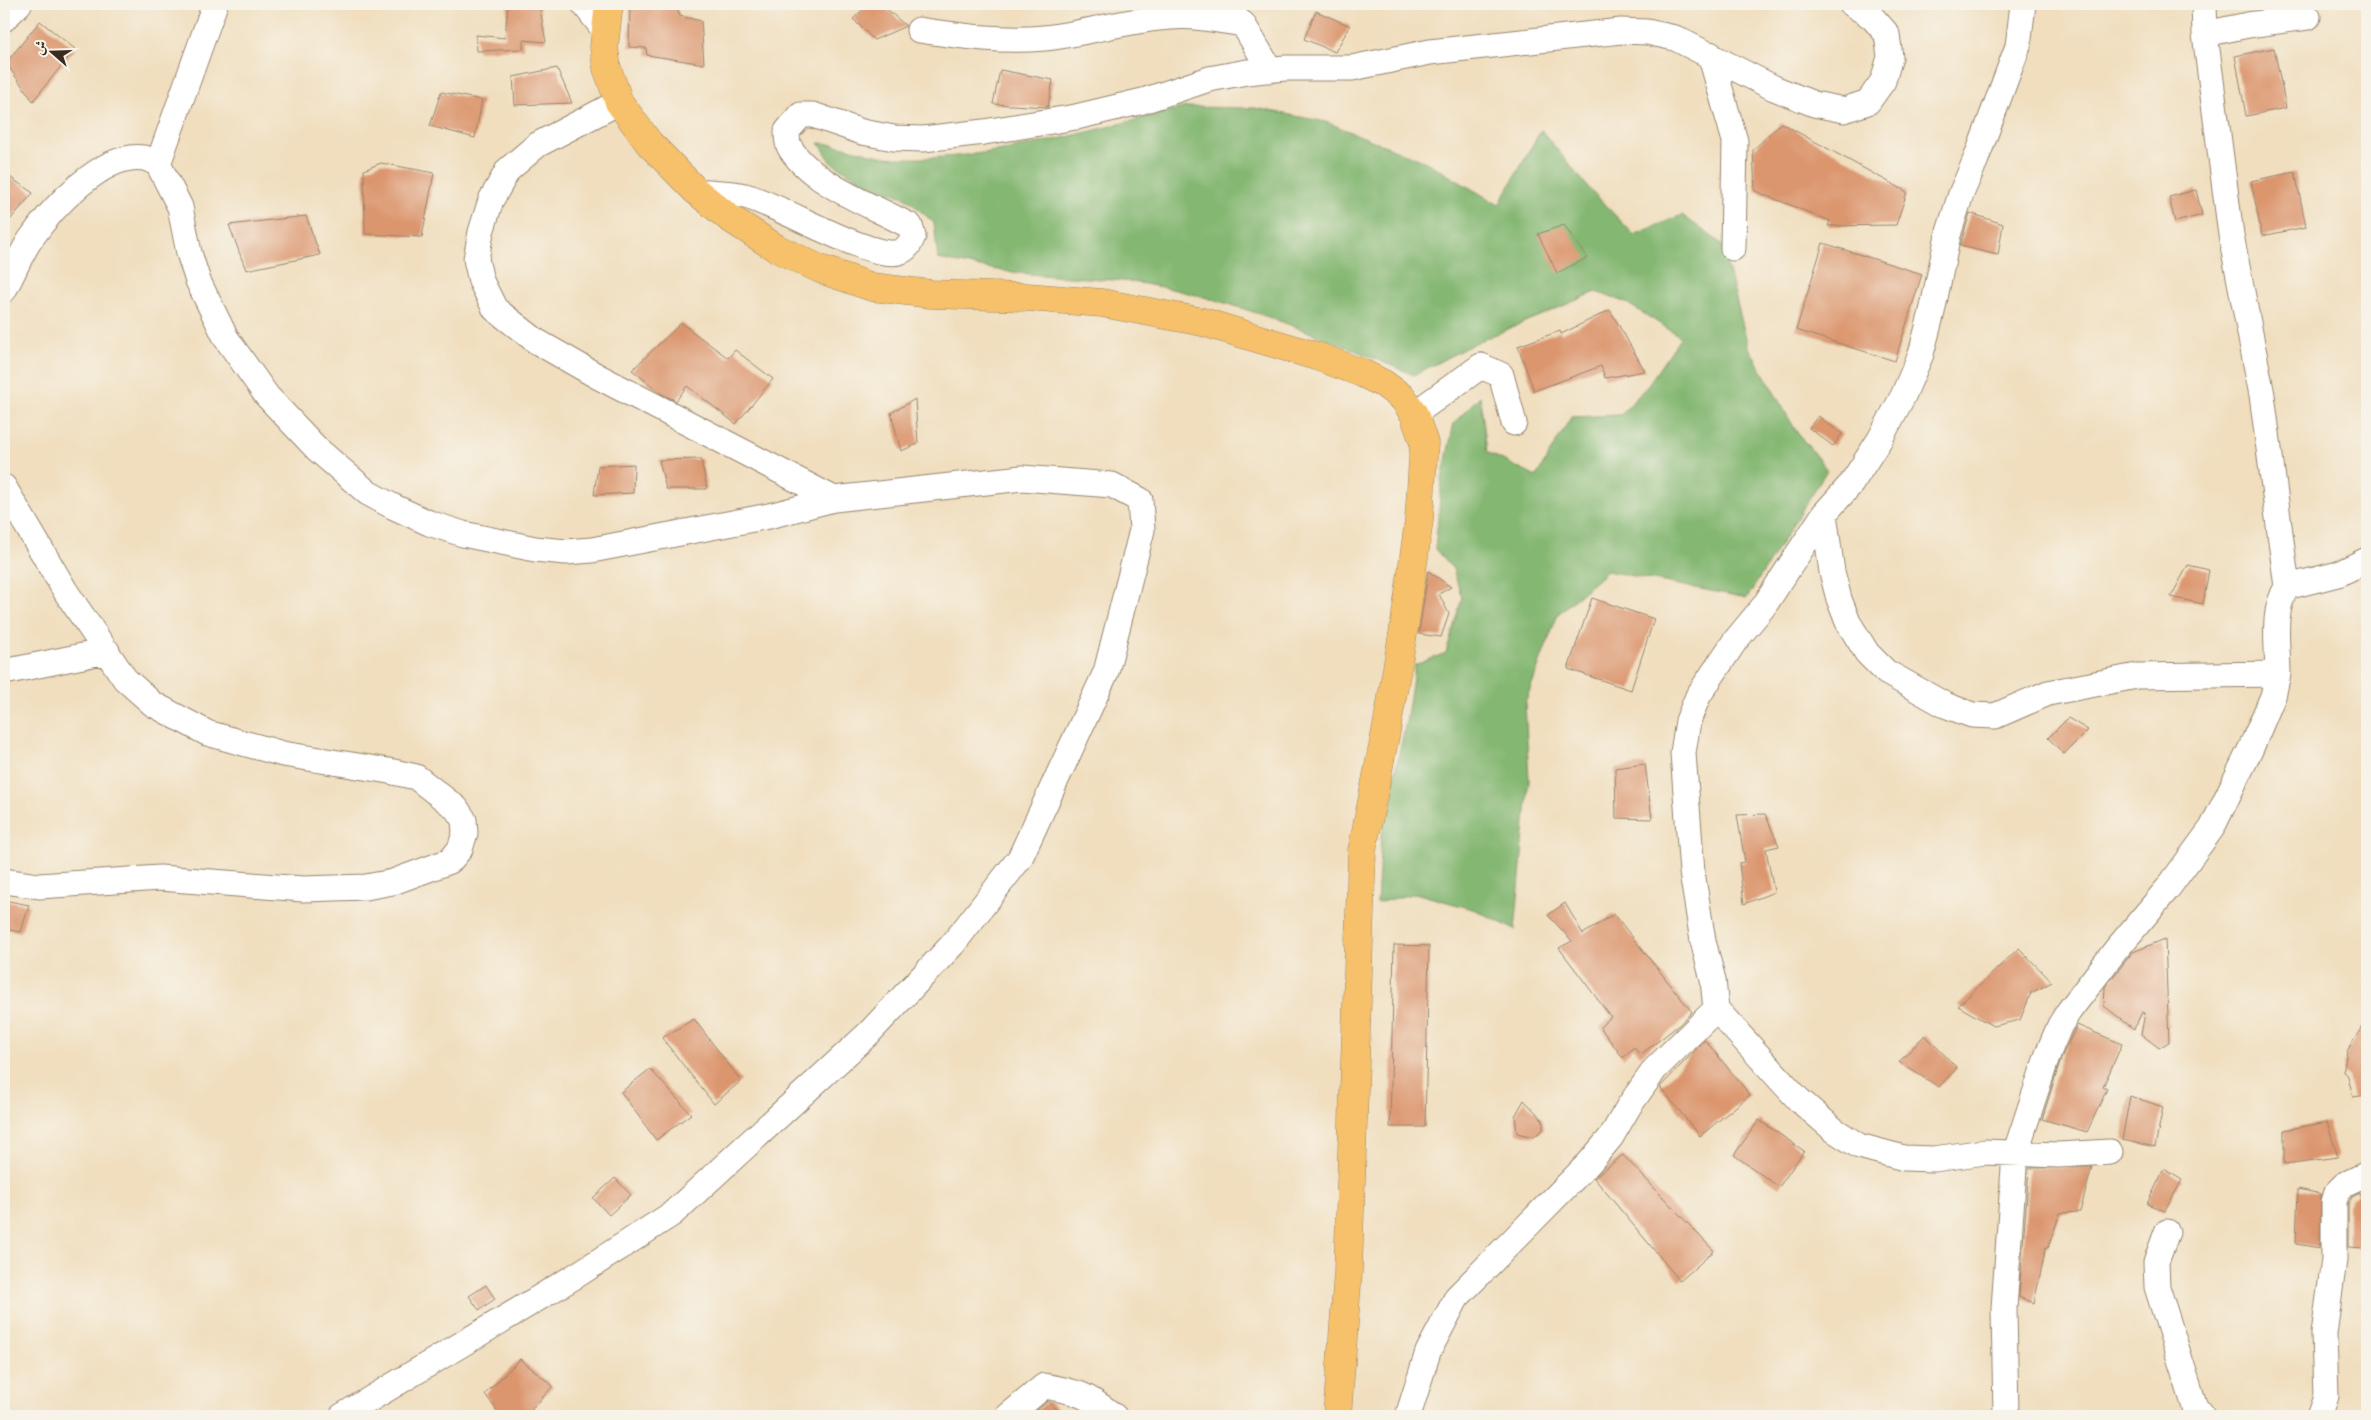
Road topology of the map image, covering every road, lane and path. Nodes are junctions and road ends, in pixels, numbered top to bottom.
1 (20, 4) edge
2 (215, 4) edge
3 (584, 4) edge
4 (610, 4) edge
5 (1214, 4) edge
6 (1852, 4) edge
7 (2023, 4) edge
8 (2204, 4) edge
9 (2308, 17) dead end
10 (4, 19) edge
11 (1243, 24) junction
12 (919, 30) dead end
13 (605, 31) junction
14 (2205, 34) junction
15 (1710, 54) junction
16 (1270, 70) junction
17 (619, 102) junction
18 (158, 164) junction
19 (696, 191) junction
20 (1733, 248) dead end
21 (4, 290) edge
22 (1414, 414) junction
23 (1514, 423) dead end
24 (4, 487) edge
25 (834, 499) junction
26 (1824, 514) junction
27 (2367, 560) edge
28 (2287, 587) junction
29 (107, 651) junction
30 (4, 672) edge
31 (2278, 674) junction
32 (4, 881) edge
33 (1716, 1009) junction
34 (2110, 1152) dead end
35 (2015, 1154) junction
36 (2367, 1174) edge
37 (2167, 1232) dead end
38 (342, 1416) edge
39 (1008, 1416) edge
40 (1114, 1416) edge
41 (1337, 1416) edge
42 (1408, 1416) edge
43 (2006, 1416) edge
44 (2202, 1416) edge
45 (2319, 1416) edge

1 - 10 street
2 - 18 street
3 - 13 street
4 - 13 main road
5 - 11 street
6 - 15 street
7 - 26 street
8 - 14 street
9 - 14 street
11 - 12 street
11 - 16 street
13 - 17 main road
14 - 28 street
15 - 16 street
15 - 20 street
16 - 19 street
17 - 19 main road
17 - 25 street
18 - 21 street
18 - 25 street
19 - 22 main road
22 - 23 street
22 - 41 main road
24 - 29 street
25 - 38 street
26 - 31 street
26 - 33 street
27 - 28 street
28 - 31 street
29 - 30 street
29 - 32 street
31 - 35 street
33 - 35 street
33 - 42 street
34 - 35 street
35 - 43 street
36 - 45 street
37 - 44 street
39 - 40 street

